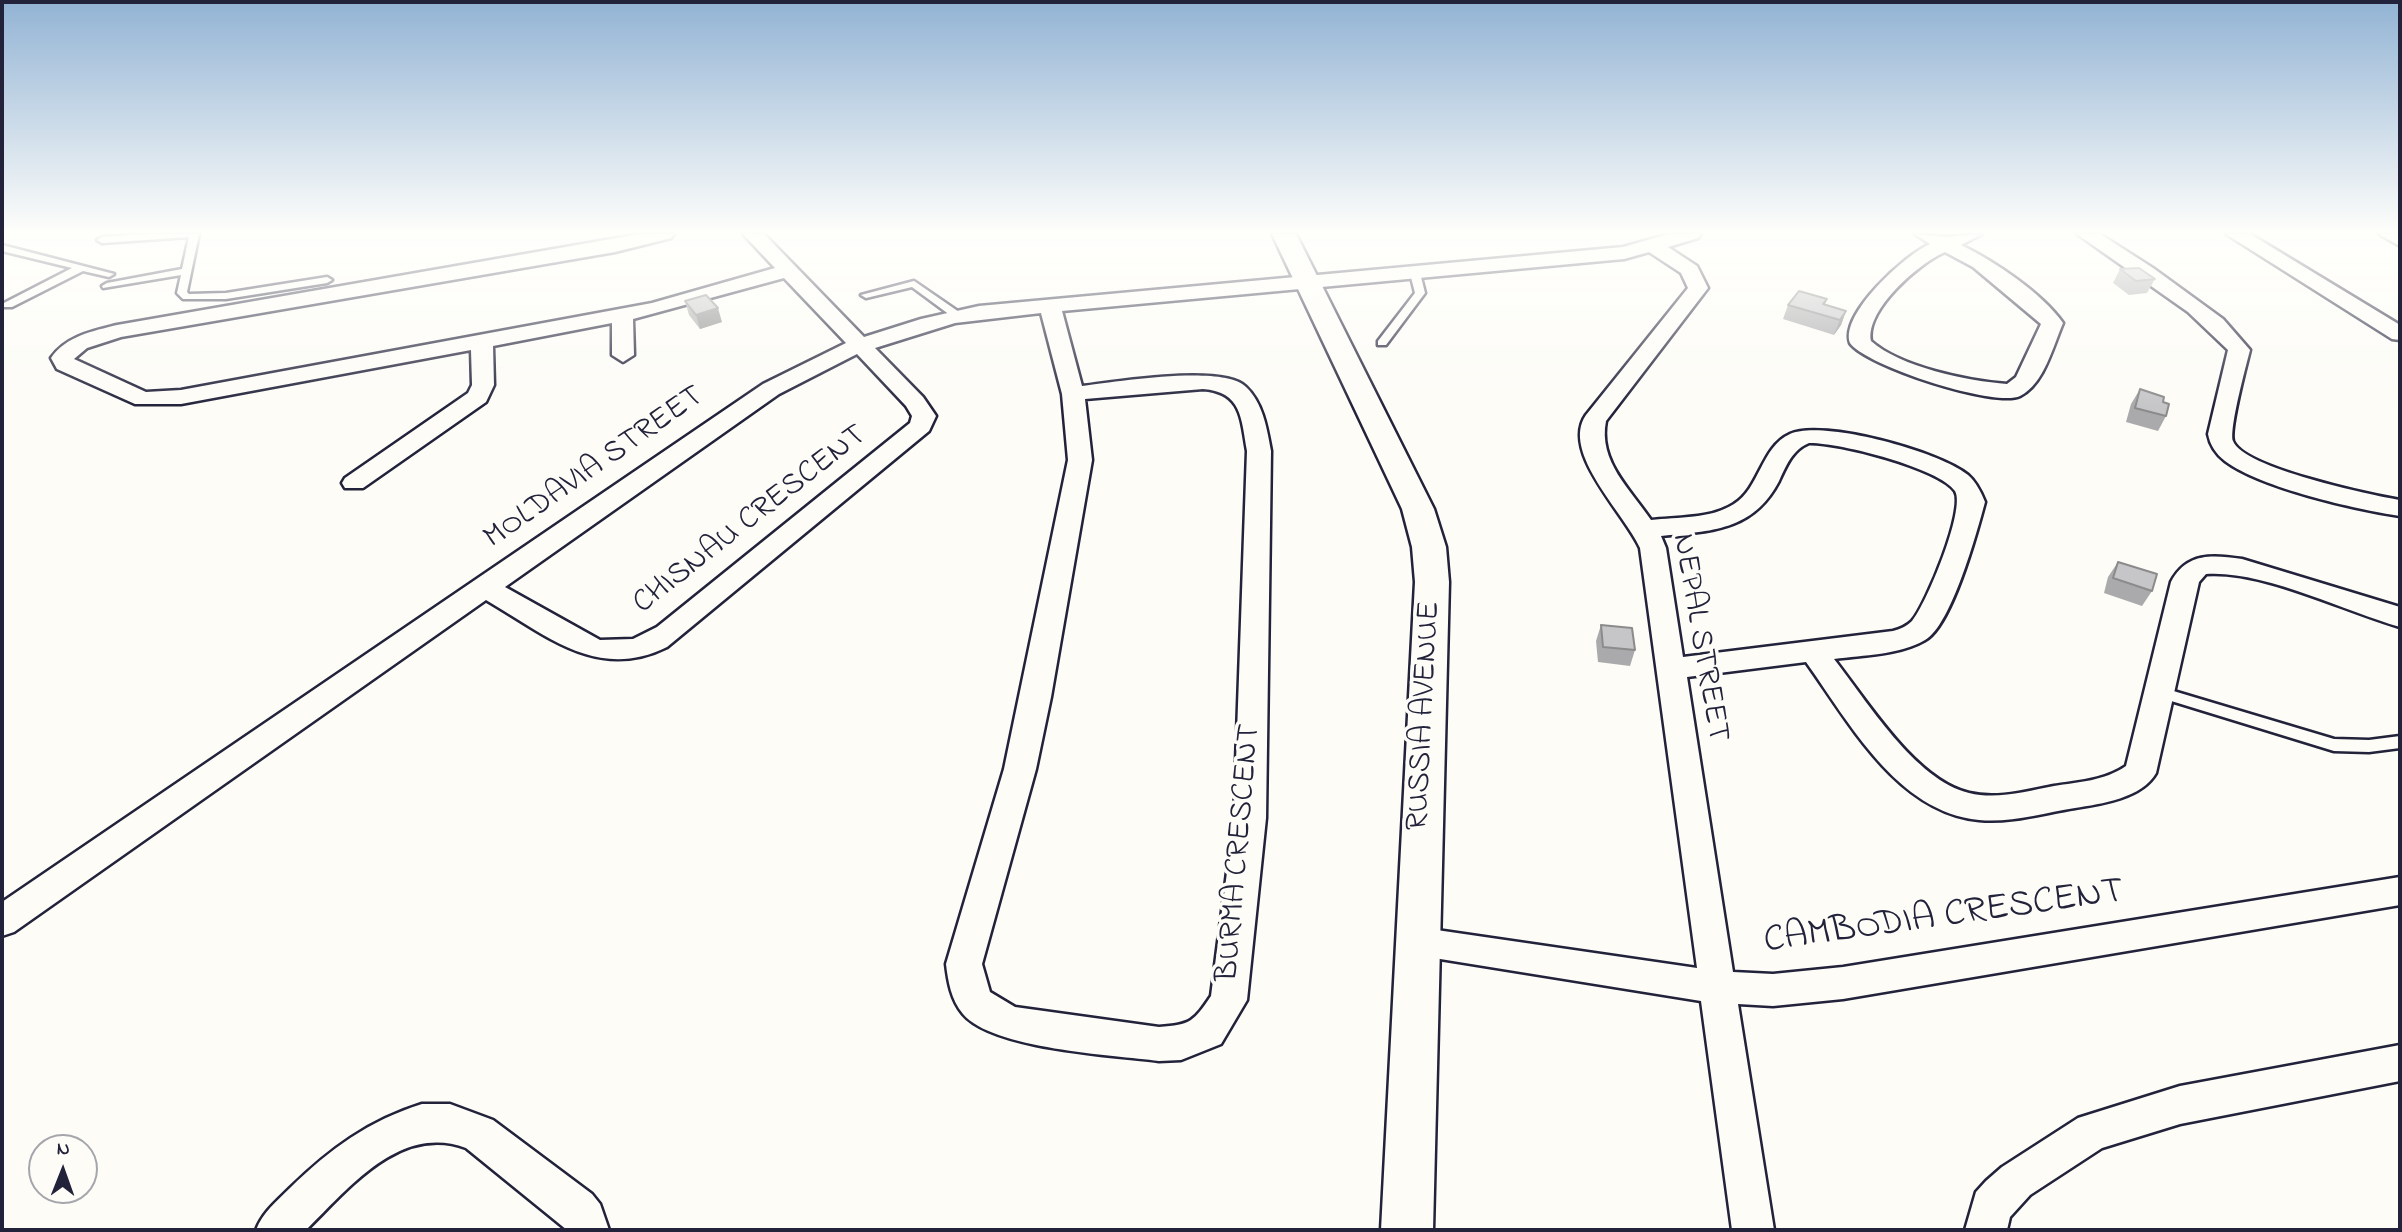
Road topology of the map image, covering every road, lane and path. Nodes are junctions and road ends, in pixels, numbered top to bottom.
1 (34, 291) edge
2 (181, 291) edge
3 (247, 291) edge
4 (348, 291) edge
5 (717, 291) edge
6 (808, 291) edge
7 (881, 291) edge
8 (924, 291) edge
9 (1213, 291) edge
10 (1312, 291) edge
11 (1420, 291) edge
12 (1696, 291) edge
13 (1883, 291) edge
14 (2017, 291) edge
15 (2170, 291) edge
16 (2330, 291) edge
17 (866, 295) dead end
18 (8, 305) dead end
19 (1050, 306) junction
20 (622, 315) junction
21 (958, 316) junction
22 (2400, 334) edge
23 (482, 342) junction
24 (1382, 343) dead end
25 (863, 347) junction
26 (623, 355) dead end
27 (1073, 394) junction
28 (354, 484) dead end
29 (2400, 508) edge
30 (1645, 530) junction
31 (486, 588) junction
32 (2400, 617) edge
33 (1814, 651) junction
34 (1671, 669) junction
35 (2160, 692) junction
36 (2400, 742) edge
37 (2400, 891) edge
38 (2, 921) edge
39 (1416, 942) junction
40 (1717, 987) junction
41 (2400, 1063) edge
42 (277, 1230) edge
43 (588, 1230) edge
44 (1408, 1230) edge
45 (1753, 1230) edge
46 (1986, 1230) edge

1 - 18 lane
2 - 3 lane
4 - 23 street
5 - 20 street
6 - 25 street, CHISNAU CRESCENT
7 - 17 lane
8 - 21 lane
9 - 19 street, MOLDAVIA STREET
10 - 39 street, RUSSIA AVENUE
11 - 24 lane
12 - 30 street, NEPAL STREET
13 - 14 street
15 - 29 street
16 - 22 street
19 - 21 street, MOLDAVIA STREET
19 - 27 street, BURMA CRESCENT
20 - 23 street
20 - 26 street
21 - 25 street, MOLDAVIA STREET
23 - 28 street
25 - 31 street, MOLDAVIA STREET
25 - 31 street, CHISNAU CRESCENT
27 - 27 street, BURMA CRESCENT
30 - 33 street
30 - 34 street, NEPAL STREET
31 - 38 street, MOLDAVIA STREET
32 - 35 street
33 - 34 street
33 - 35 street
34 - 40 street, NEPAL STREET
35 - 36 lane
37 - 40 street, CAMBODIA CRESCENT
39 - 40 street, CAMBODIA CRESCENT
39 - 44 street, RUSSIA AVENUE
40 - 45 street, NEPAL STREET
41 - 46 street
42 - 43 street

